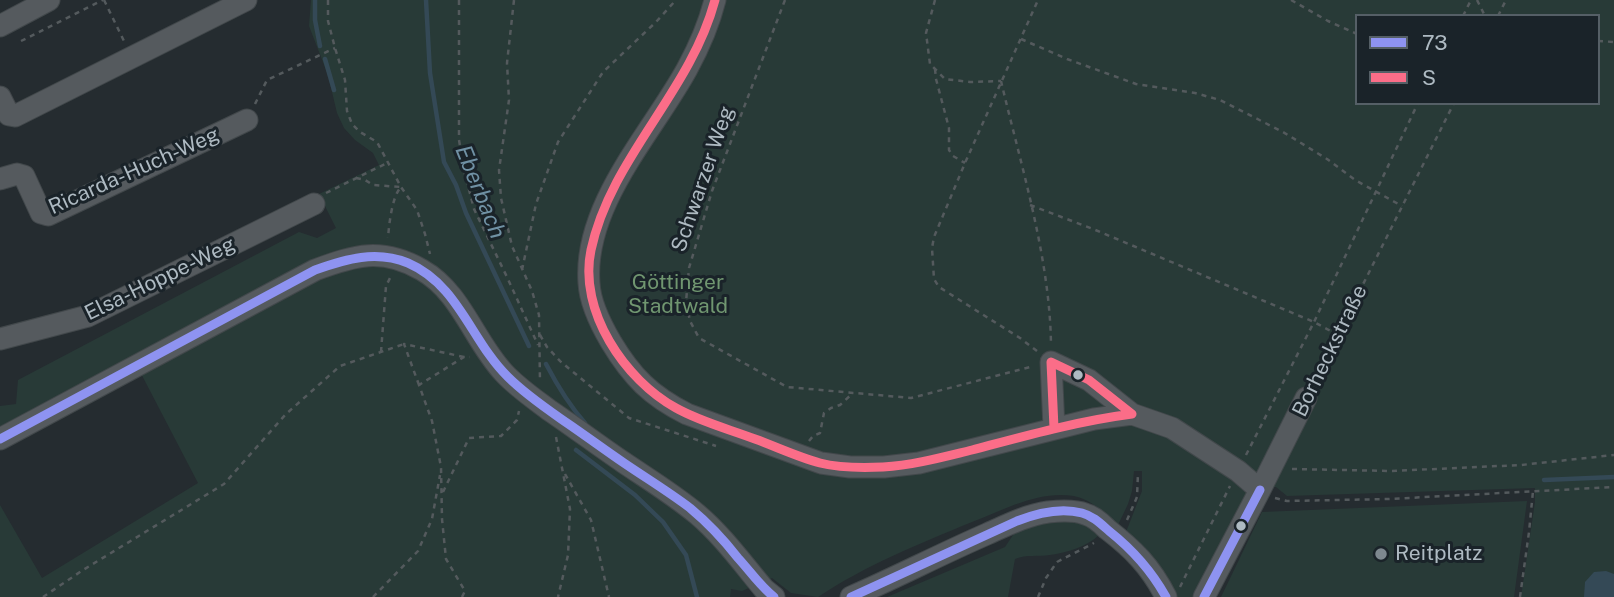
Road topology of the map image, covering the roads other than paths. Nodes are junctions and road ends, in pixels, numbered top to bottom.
1 (49, 0) edge
2 (246, 0) edge
3 (715, 0) edge
4 (0, 26) edge
5 (0, 97) edge
6 (247, 120) road end
7 (0, 179) edge
8 (314, 204) road end
9 (0, 339) edge
10 (1306, 398) road end
11 (1132, 414) junction
12 (1054, 428) junction
13 (0, 439) edge
14 (1260, 490) junction
15 (774, 597) edge
16 (851, 597) edge
17 (1166, 597) edge
18 (1204, 597) edge

1 - 4 street
2 - 5 street
3 - 12 street
6 - 7 street, Ricarda-Huch-Weg
8 - 9 street, Elsa-Hoppe-Weg
10 - 14 street, Borheckstraße
11 - 12 street
11 - 12 street
11 - 14 street
13 - 15 street
14 - 18 street, Borheckstraße
16 - 17 street

